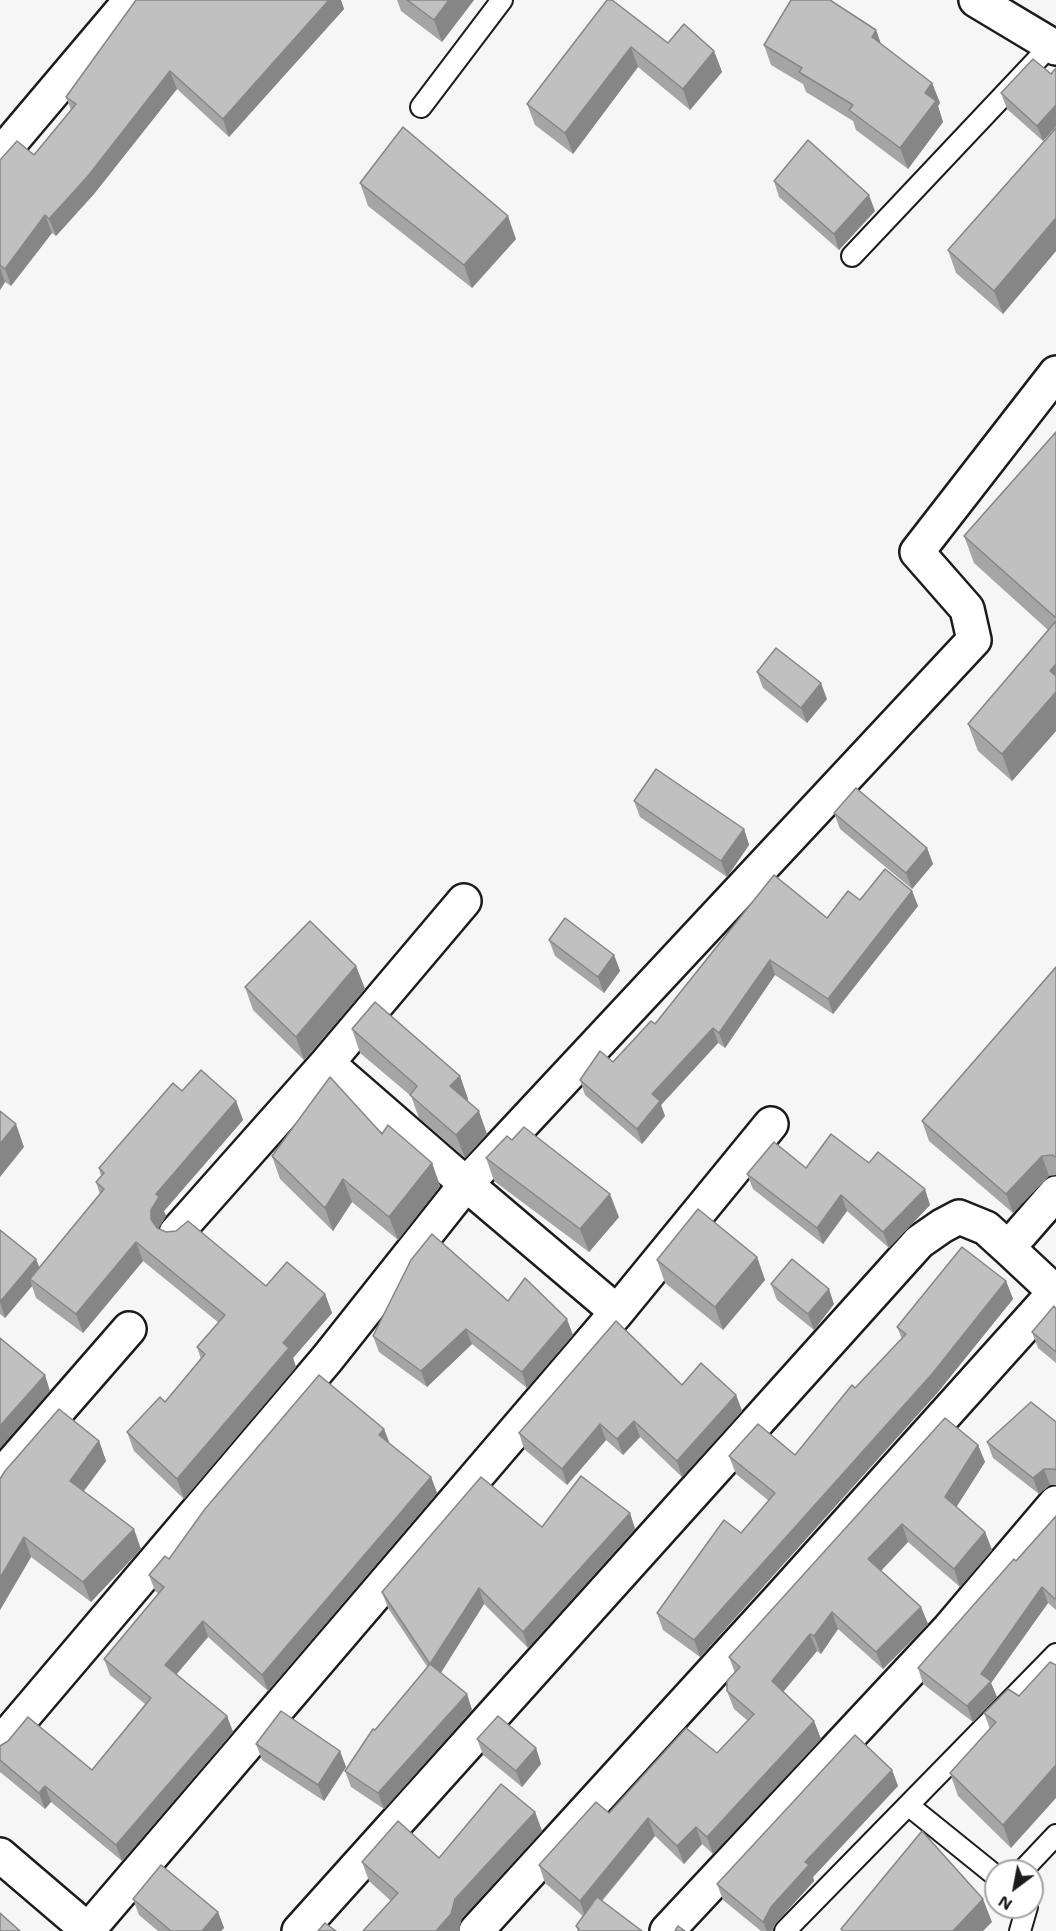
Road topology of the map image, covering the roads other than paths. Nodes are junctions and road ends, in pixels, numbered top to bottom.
1 (131, 0) edge
2 (502, 0) edge
3 (976, 0) edge
4 (1053, 46) edge
5 (421, 107) dead end
6 (0, 156) edge
7 (852, 256) dead end
8 (1056, 373) edge
9 (464, 901) dead end
10 (327, 1063) junction
11 (771, 1124) dead end
12 (466, 1184) junction
13 (1056, 1193) edge
14 (176, 1233) edge
15 (1008, 1248) junction
16 (1055, 1293) edge
17 (617, 1312) junction
18 (129, 1329) dead end
19 (0, 1477) edge
20 (1056, 1503) edge
21 (1056, 1654) edge
22 (0, 1744) edge
23 (908, 1804) junction
24 (1056, 1835) edge
25 (0, 1855) edge
26 (1033, 1859) edge
27 (984, 1866) edge
28 (89, 1931) edge
29 (299, 1931) edge
30 (476, 1931) edge
31 (667, 1931) edge
32 (784, 1931) edge

1 - 6 street
2 - 5 lane
3 - 4 street
4 - 7 lane
8 - 12 street
9 - 10 street
10 - 12 street
10 - 14 street
11 - 17 street
12 - 17 street
12 - 22 street
13 - 15 street
15 - 16 street
15 - 29 street
16 - 30 street
17 - 28 street
18 - 19 street
20 - 31 street
21 - 23 lane
23 - 27 lane
23 - 32 lane
24 - 26 lane
25 - 28 street

